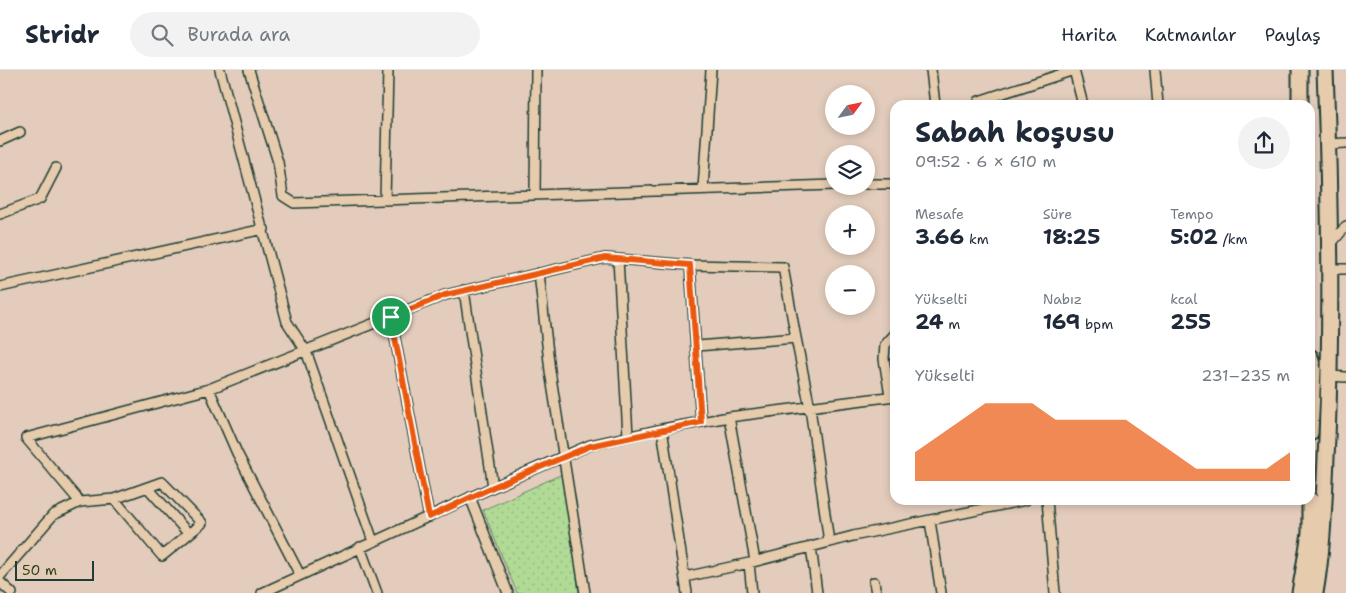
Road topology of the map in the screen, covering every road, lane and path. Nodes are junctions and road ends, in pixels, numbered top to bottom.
1 (220, 70) edge
2 (249, 70) edge
3 (388, 70) edge
4 (536, 70) edge
5 (711, 70) edge
6 (931, 70) edge
7 (1074, 70) edge
8 (1155, 70) edge
9 (1300, 70) edge
10 (1325, 70) edge
11 (934, 100) edge
12 (982, 100) edge
13 (1082, 100) edge
14 (1158, 100) edge
15 (1299, 100) edge
16 (20, 132) dead end
17 (0, 141) edge
18 (1346, 142) edge
19 (1328, 144) junction
20 (56, 168) dead end
21 (875, 184) edge
22 (890, 184) edge
23 (825, 185) edge
24 (703, 189) junction
25 (535, 195) junction
26 (386, 200) junction
27 (0, 214) edge
28 (1346, 226) edge
29 (264, 229) junction
30 (1330, 246) junction
31 (618, 258) junction
32 (690, 265) junction
33 (1338, 269) edge
34 (539, 273) junction
35 (0, 287) edge
36 (464, 290) junction
37 (391, 317) junction
38 (796, 338) junction
39 (890, 339) edge
40 (697, 346) junction
41 (306, 351) junction
42 (1329, 376) junction
43 (1346, 377) edge
44 (890, 384) edge
45 (209, 389) junction
46 (890, 396) edge
47 (810, 408) junction
48 (729, 417) junction
49 (701, 422) junction
50 (662, 429) junction
51 (628, 436) junction
52 (564, 456) junction
53 (493, 487) junction
54 (148, 488) junction
55 (470, 497) junction
56 (114, 499) junction
57 (80, 502) junction
58 (980, 505) edge
59 (1004, 505) edge
60 (1047, 505) edge
61 (1310, 505) edge
62 (981, 510) junction
63 (429, 517) junction
64 (930, 521) junction
65 (188, 533) junction
66 (373, 540) junction
67 (829, 542) junction
68 (811, 546) junction
69 (360, 547) junction
70 (752, 562) junction
71 (300, 575) junction
72 (0, 576) edge
73 (685, 577) junction
74 (0, 582) edge
75 (874, 582) dead end
76 (12, 593) edge
77 (262, 593) edge
78 (377, 593) edge
79 (508, 593) edge
80 (585, 593) edge
81 (687, 593) edge
82 (752, 593) edge
83 (817, 593) edge
84 (876, 593) edge
85 (941, 593) edge
86 (1055, 593) edge
87 (1300, 593) edge
88 (1315, 593) edge

1 - 29 street
2 - 26 street
3 - 26 street
4 - 25 street
5 - 24 street
6 - 11 street
7 - 12 street
7 - 13 street
8 - 14 street
9 - 15 main road
10 - 19 main road
16 - 17 street
18 - 19 street
19 - 30 main road
20 - 27 street
21 - 22 street
23 - 24 street
24 - 25 street
25 - 26 street
28 - 30 street
29 - 35 street
29 - 41 street
30 - 33 main road
31 - 32 street
31 - 34 street
31 - 51 street
32 - 38 street
32 - 40 street
33 - 42 main road
34 - 36 street
34 - 52 street
36 - 37 street
36 - 53 street
37 - 41 street
37 - 63 street
38 - 40 street
38 - 47 street
39 - 44 street
40 - 49 street
41 - 45 street
41 - 66 street
42 - 43 street
42 - 88 main road
45 - 57 street
45 - 71 street
46 - 47 street
47 - 48 street
47 - 67 street
48 - 49 street
48 - 70 street
49 - 50 street
50 - 51 street
50 - 73 street
51 - 52 street
52 - 53 street
52 - 80 street
53 - 55 street
54 - 56 street
54 - 65 street
54 - 65 street
55 - 63 street
55 - 79 street
56 - 57 street
56 - 65 street
57 - 72 street
58 - 62 street
59 - 62 street
60 - 86 street
61 - 87 main road
62 - 64 street
63 - 66 street
64 - 67 street
64 - 85 street
66 - 69 street
67 - 68 street
68 - 70 street
68 - 83 street
69 - 71 street
69 - 78 street
70 - 73 street
70 - 82 street
71 - 77 street
73 - 81 street
74 - 76 street
75 - 84 street

